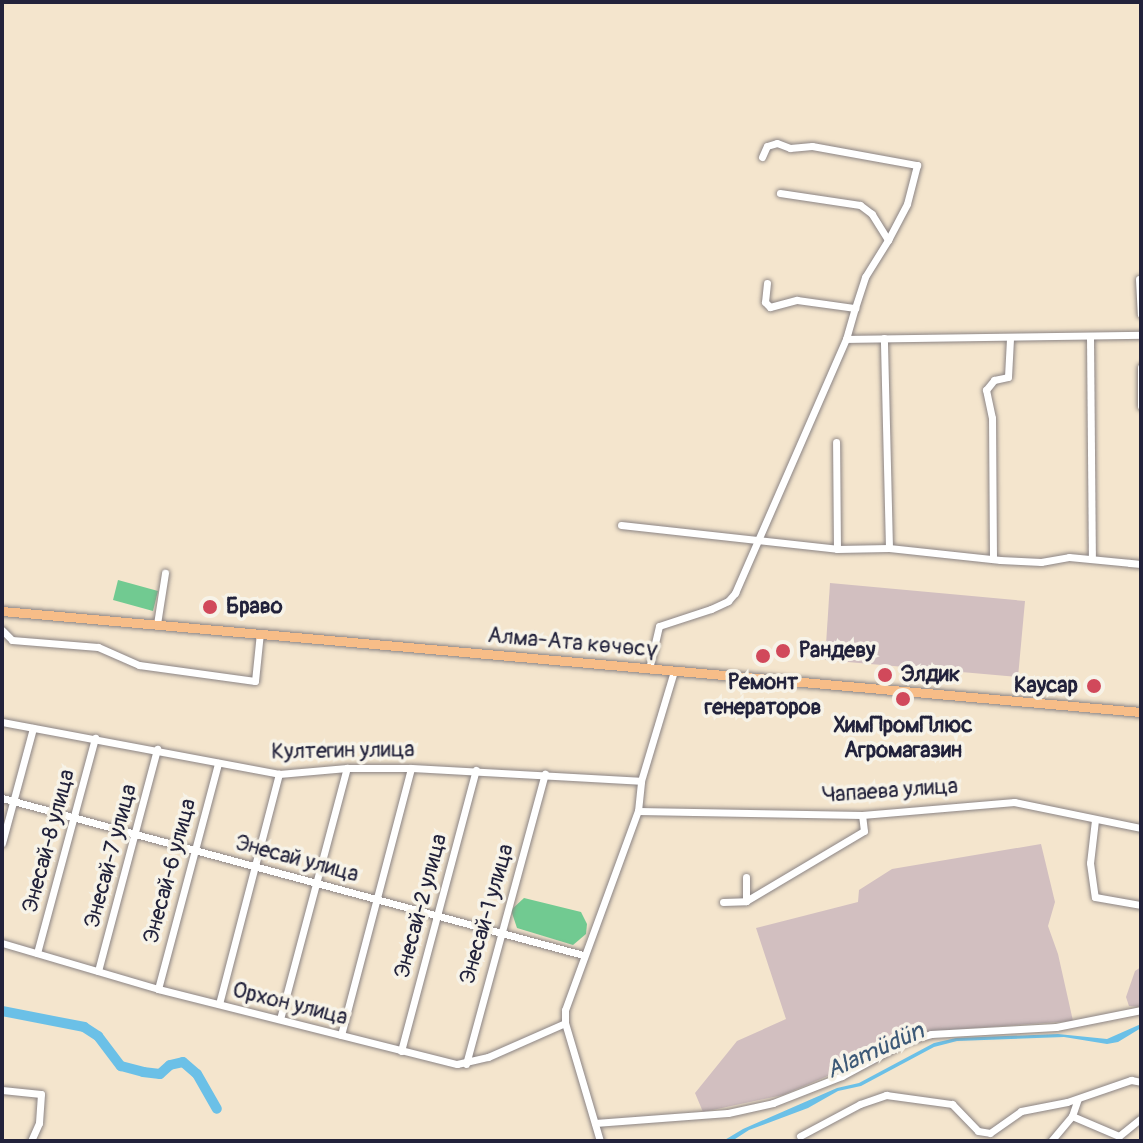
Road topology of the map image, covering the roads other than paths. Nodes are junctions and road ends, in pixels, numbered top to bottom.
1 (762, 157) dead end
2 (780, 193) dead end
3 (888, 240) junction
4 (1139, 279) dead end
5 (767, 283) dead end
6 (855, 308) junction
7 (1141, 314) edge
8 (1141, 335) edge
9 (1090, 337) junction
10 (884, 338) junction
11 (1010, 338) junction
12 (846, 339) junction
13 (1141, 367) edge
14 (1141, 406) edge
15 (836, 442) dead end
16 (621, 525) dead end
17 (756, 542) junction
18 (889, 548) junction
19 (837, 549) junction
20 (993, 559) junction
21 (1092, 559) junction
22 (1141, 564) edge
23 (165, 573) dead end
24 (2, 611) edge
25 (157, 624) junction
26 (2, 630) edge
27 (260, 633) junction
28 (649, 669) junction
29 (674, 671) junction
30 (1141, 712) edge
31 (2, 722) edge
32 (33, 728) junction
33 (95, 738) junction
34 (157, 749) junction
35 (218, 763) junction
36 (347, 768) junction
37 (411, 768) junction
38 (476, 770) junction
39 (279, 774) junction
40 (545, 774) junction
41 (641, 781) junction
42 (2, 798) edge
43 (14, 801) junction
44 (638, 811) junction
45 (862, 815) junction
46 (74, 818) junction
47 (1095, 820) junction
48 (1141, 828) edge
49 (135, 834) junction
50 (2, 843) edge
51 (195, 850) junction
52 (256, 867) junction
53 (746, 877) dead end
54 (317, 883) junction
55 (377, 899) junction
56 (746, 901) junction
57 (723, 902) dead end
58 (1141, 905) edge
59 (438, 916) junction
60 (500, 932) junction
61 (2, 943) edge
62 (37, 953) junction
63 (583, 955) junction
64 (98, 971) junction
65 (158, 989) junction
66 (219, 1004) junction
67 (1141, 1010) edge
68 (280, 1019) junction
69 (565, 1023) junction
70 (341, 1035) junction
71 (401, 1051) junction
72 (466, 1064) junction
73 (1141, 1082) edge
74 (2, 1090) edge
75 (1078, 1099) junction
76 (1072, 1116) junction
77 (1141, 1118) edge
78 (595, 1123) junction
79 (800, 1136) dead end
80 (31, 1141) edge
81 (600, 1141) edge
82 (1051, 1141) edge

1 - 3 street
2 - 3 street
3 - 6 street
4 - 7 street
5 - 6 street
6 - 12 street
8 - 9 street
9 - 11 street
9 - 21 street
10 - 11 street
10 - 12 street
10 - 18 street
11 - 20 street
12 - 17 street
13 - 14 street
15 - 19 street
16 - 17 street
17 - 19 street
17 - 28 street
18 - 19 street
18 - 20 street
20 - 21 street
21 - 22 street
23 - 25 street
24 - 25 main road, Алма-Ата көчөсү
25 - 27 main road, Алма-Ата көчөсү
26 - 27 street
27 - 28 main road, Алма-Ата көчөсү
28 - 29 main road, Алма-Ата көчөсү
29 - 30 main road, Алма-Ата көчөсү
29 - 41 street
31 - 32 street, Култегин улица
32 - 33 street, Култегин улица
32 - 43 street
33 - 34 street, Култегин улица
33 - 46 street, Энесай-8 улица
34 - 35 street, Култегин улица
34 - 49 street, Энесай-7 улица
35 - 39 street, Култегин улица
35 - 51 street, Энесай-6 улица
36 - 37 street, Култегин улица
36 - 39 street, Култегин улица
36 - 54 street
37 - 38 street, Култегин улица
37 - 55 street
38 - 40 street, Култегин улица
38 - 59 street, Энесай-2 улица
39 - 52 street
40 - 41 street, Култегин улица
40 - 60 street, Энесай-1 улица
41 - 44 street
42 - 43 street, Энесай улица
43 - 46 street, Энесай улица
43 - 50 street
44 - 45 street, Чапаева улица
44 - 63 street
45 - 47 street, Чапаева улица
45 - 56 street
46 - 49 street, Энесай улица
46 - 62 street, Энесай-8 улица
47 - 48 street, Чапаева улица
47 - 58 street
49 - 51 street, Энесай улица
49 - 64 street, Энесай-7 улица
51 - 52 street, Энесай улица
51 - 65 street, Энесай-6 улица
52 - 54 street, Энесай улица
52 - 66 street
53 - 56 street
54 - 55 street, Энесай улица
54 - 68 street
55 - 59 street, Энесай улица
55 - 70 street
56 - 57 street
59 - 60 street, Энесай улица
59 - 71 street, Энесай-2 улица
60 - 63 street, Энесай улица
60 - 72 street, Энесай-1 улица
61 - 62 street, Орхон улица
62 - 64 street, Орхон улица
63 - 69 street
64 - 65 street, Орхон улица
65 - 66 street, Орхон улица
66 - 68 street, Орхон улица
67 - 78 street
68 - 70 street, Орхон улица
69 - 72 street
69 - 78 street
70 - 71 street, Орхон улица
71 - 72 street, Орхон улица
73 - 75 street
74 - 80 street
75 - 76 street
75 - 79 street
76 - 77 street
76 - 82 street
78 - 81 street

